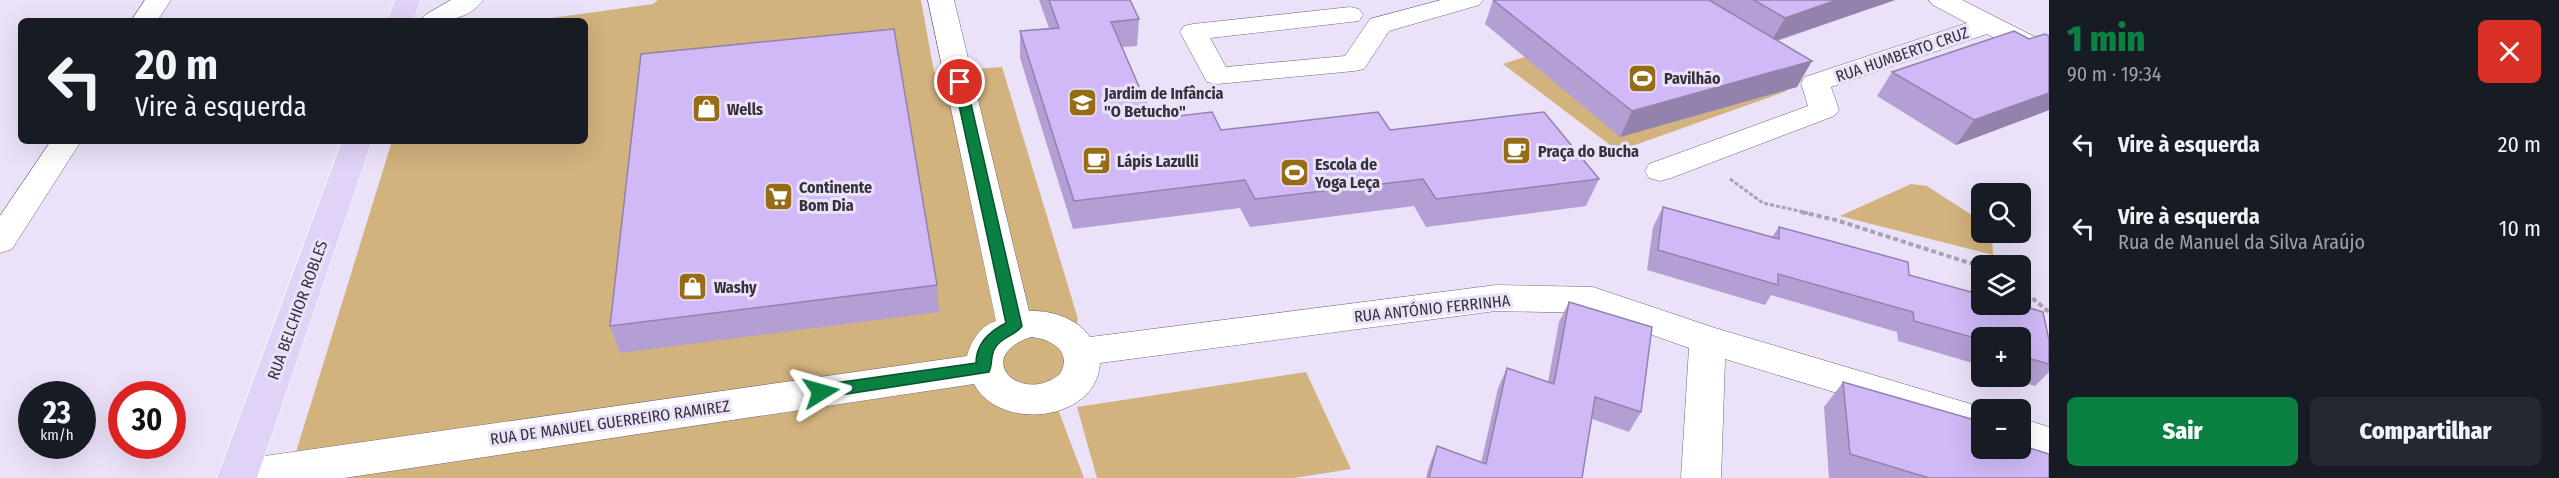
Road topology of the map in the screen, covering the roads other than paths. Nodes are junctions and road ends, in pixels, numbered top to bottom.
1 (158, 0) edge
2 (408, 0) edge
3 (470, 0) edge
4 (941, 0) edge
5 (1470, 0) edge
6 (1942, 0) edge
7 (1342, 7) edge
8 (1982, 12) edge
9 (146, 18) edge
10 (401, 18) edge
11 (439, 18) edge
12 (1379, 26) junction
13 (2049, 55) edge
14 (64, 144) edge
15 (356, 144) edge
16 (1660, 171) dead end
17 (0, 241) edge
18 (1014, 326) junction
19 (1708, 340) junction
20 (1082, 352) junction
21 (984, 368) junction
22 (1971, 419) edge
23 (2031, 437) edge
24 (2049, 442) edge
25 (237, 478) edge
26 (1701, 478) edge

1 - 9 street
2 - 10 main road
3 - 11 street
4 - 18 street
5 - 12 street
6 - 8 street
7 - 12 street
7 - 12 street
8 - 13 street
8 - 16 street, RUA HUMBERTO CRUZ
14 - 17 street
15 - 25 main road, RUA BELCHIOR ROBLES
18 - 20 street
18 - 21 street
19 - 20 street, RUA ANTÓNIO FERRINHA
19 - 22 street, RUA ANTÓNIO FERRINHA
19 - 26 street
20 - 21 street
21 - 25 street, RUA DE MANUEL GUERREIRO RAMIREZ
23 - 24 street

